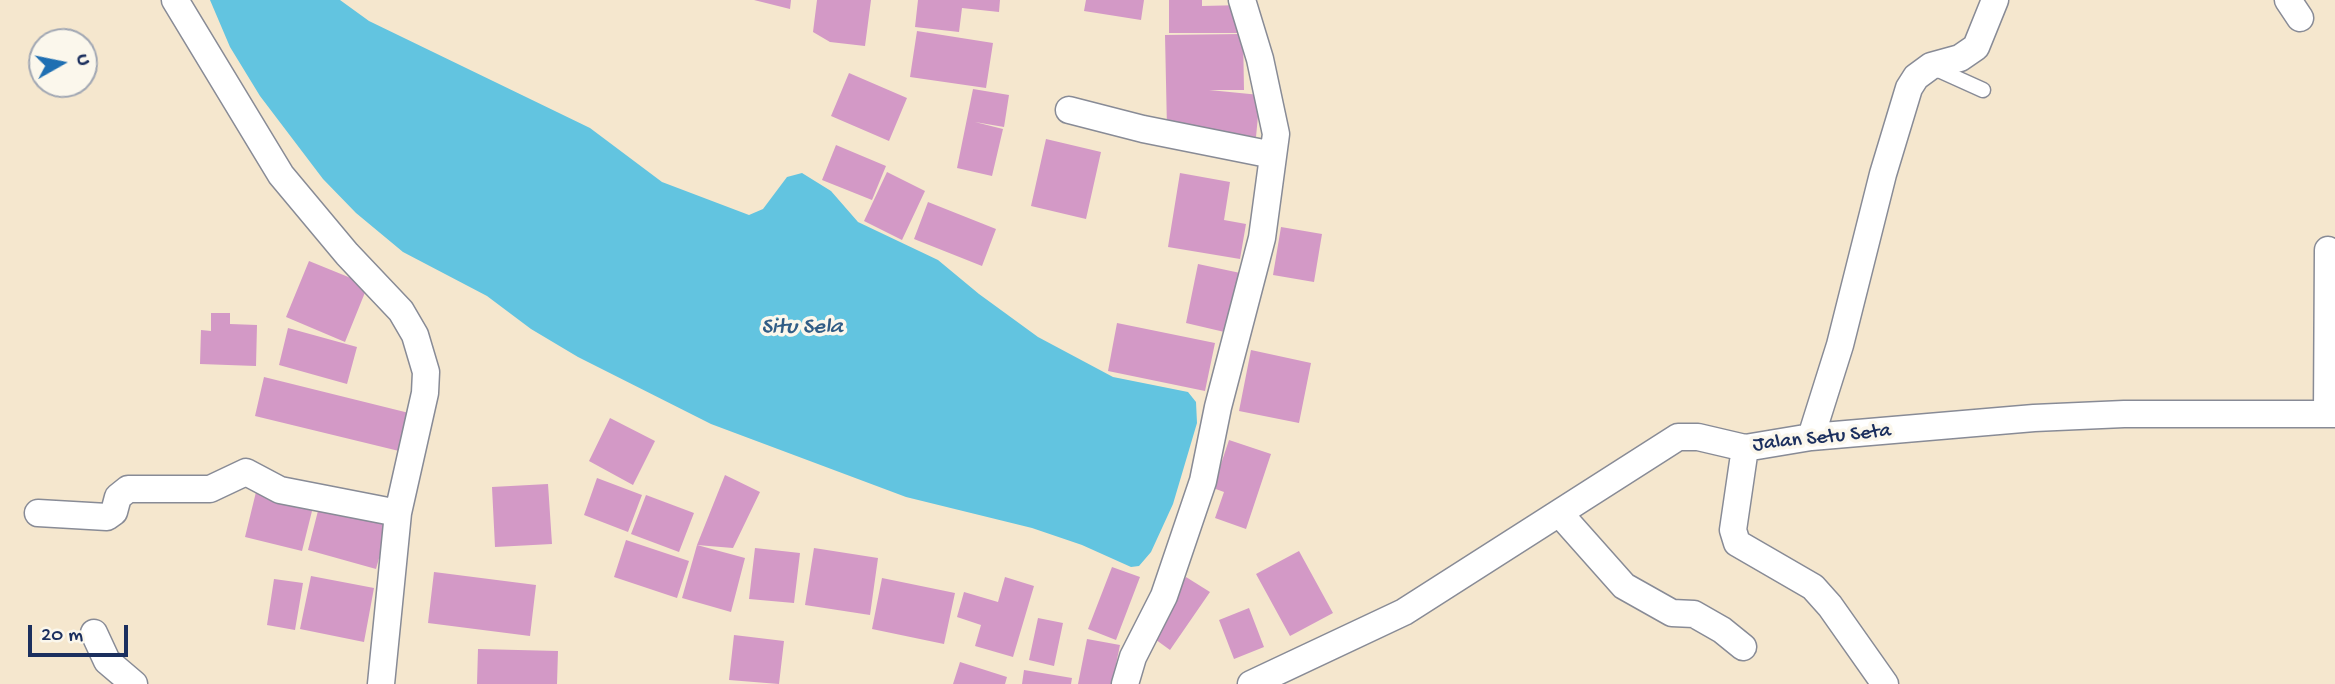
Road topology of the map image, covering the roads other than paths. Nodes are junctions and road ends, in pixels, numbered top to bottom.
1 (175, 0) edge
2 (1242, 0) edge
3 (1995, 0) edge
4 (1931, 66) junction
5 (1983, 90) dead end
6 (1069, 110) dead end
7 (1273, 155) junction
8 (2328, 250) dead end
9 (2331, 413) edge
10 (1811, 437) junction
11 (1745, 448) junction
12 (38, 513) dead end
13 (398, 513) junction
14 (1560, 514) junction
15 (94, 633) dead end
16 (1743, 647) dead end
17 (134, 684) edge
18 (381, 684) edge
19 (1125, 684) edge
20 (1251, 684) edge
21 (1885, 684) edge

1 - 13 street
2 - 7 street
3 - 4 street
4 - 5 lane
4 - 10 street
6 - 7 street
7 - 19 street
8 - 9 street
9 - 10 street, Jalan Setu Seta
10 - 11 street, Jalan Setu Seta
11 - 14 street, Jalan Setu Seta
11 - 21 street
12 - 13 street
13 - 18 street
14 - 16 street
14 - 20 street, Jalan Setu Seta
15 - 17 street

